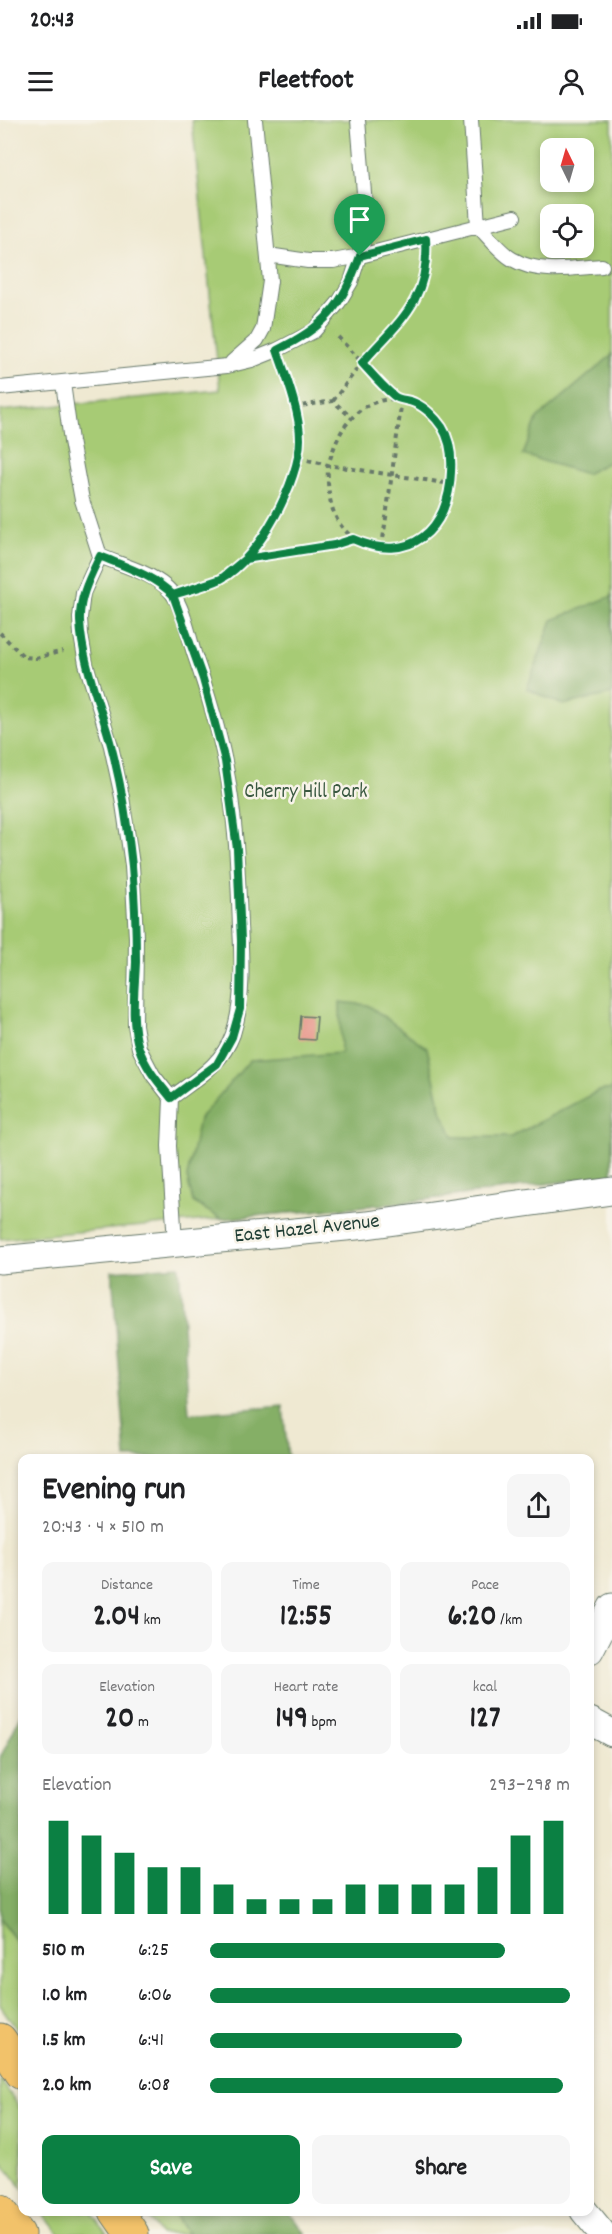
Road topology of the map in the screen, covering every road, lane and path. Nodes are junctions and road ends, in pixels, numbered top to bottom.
1 (255, 120) edge
2 (358, 120) edge
3 (471, 120) edge
4 (514, 217) dead end
5 (478, 226) junction
6 (426, 239) junction
7 (268, 255) junction
8 (360, 256) junction
9 (602, 266) dead end
10 (323, 322) junction
11 (277, 350) junction
12 (362, 363) junction
13 (227, 366) junction
14 (63, 383) junction
15 (0, 388) edge
16 (396, 398) junction
17 (402, 399) junction
18 (333, 400) junction
19 (294, 407) junction
20 (351, 417) junction
21 (299, 458) junction
22 (328, 465) junction
23 (392, 475) junction
24 (451, 484) junction
25 (353, 539) junction
26 (382, 547) junction
27 (100, 556) junction
28 (245, 559) junction
29 (173, 595) junction
30 (0, 633) edge
31 (83, 645) junction
32 (171, 1098) junction
33 (612, 1191) edge
34 (175, 1243) junction
35 (0, 1260) edge
36 (612, 1607) edge
37 (594, 1642) edge
38 (594, 1722) edge
39 (612, 1733) edge
40 (0, 2040) edge
41 (18, 2067) edge
42 (0, 2211) edge
43 (119, 2216) edge
44 (588, 2216) edge
45 (18, 2234) edge
46 (132, 2234) edge
47 (603, 2234) edge

1 - 7 lane
2 - 8 lane
3 - 5 lane
4 - 5 lane
5 - 6 lane
5 - 9 lane
6 - 8 lane
6 - 12 path
7 - 8 lane
7 - 13 lane
8 - 10 lane
10 - 11 lane
10 - 12 path
11 - 13 lane
11 - 19 path
12 - 16 path
12 - 18 path
13 - 14 lane
14 - 15 lane
14 - 27 lane
16 - 17 path
16 - 20 path
17 - 23 path
17 - 24 path
18 - 19 path
18 - 20 path
19 - 21 path
20 - 22 path
21 - 22 path
21 - 28 path
22 - 23 path
22 - 25 path
23 - 24 path
23 - 26 path
24 - 26 path
25 - 26 path
25 - 28 path
27 - 29 lane
27 - 31 lane
28 - 29 path
29 - 32 lane
30 - 31 path
31 - 32 lane
32 - 34 lane
33 - 34 street, East Hazel Avenue
34 - 35 street, East Hazel Avenue
36 - 37 street
38 - 39 street
40 - 41 highway
42 - 45 highway
43 - 46 highway
44 - 47 street

